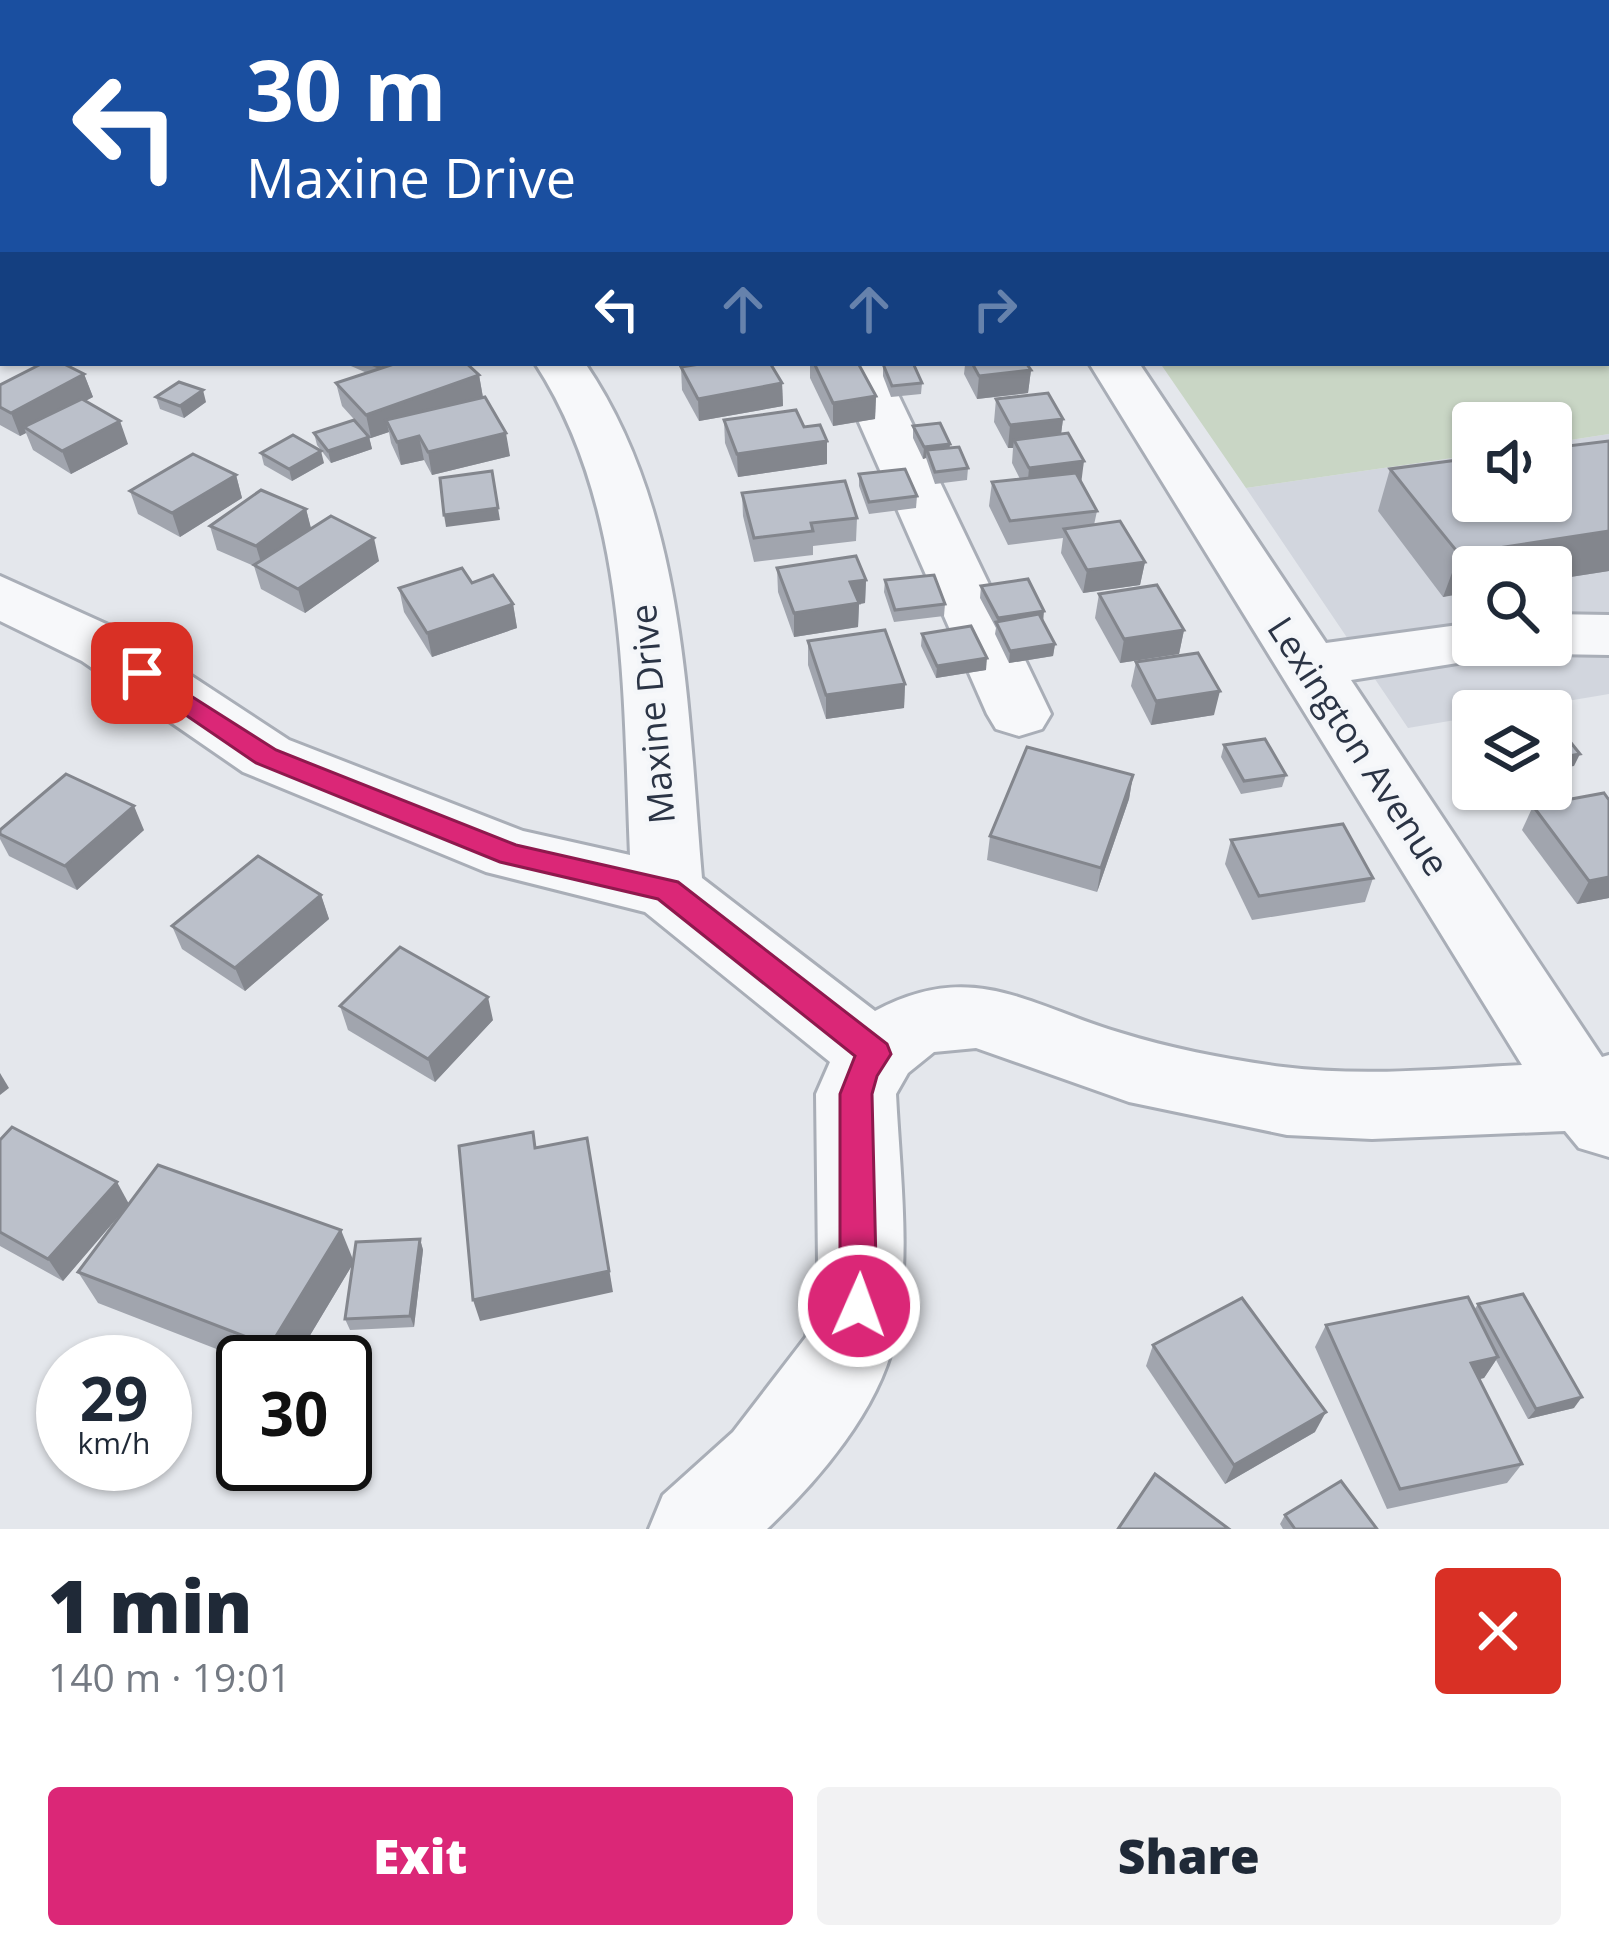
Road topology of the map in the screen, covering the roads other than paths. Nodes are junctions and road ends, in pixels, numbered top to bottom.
1 (563, 366) edge
2 (859, 366) edge
3 (1116, 366) edge
4 (0, 595) edge
5 (1572, 634) edge
6 (1609, 635) edge
7 (1452, 646) edge
8 (1307, 666) junction
9 (1019, 714) dead end
10 (667, 890) junction
11 (875, 1054) junction
12 (1600, 1104) edge
13 (698, 1529) edge

1 - 10 street, Maxine Drive
2 - 9 street
3 - 8 street, Lexington Avenue
4 - 10 street
5 - 6 street
7 - 8 street
8 - 12 street, Lexington Avenue
10 - 11 street
11 - 12 street
11 - 13 street

